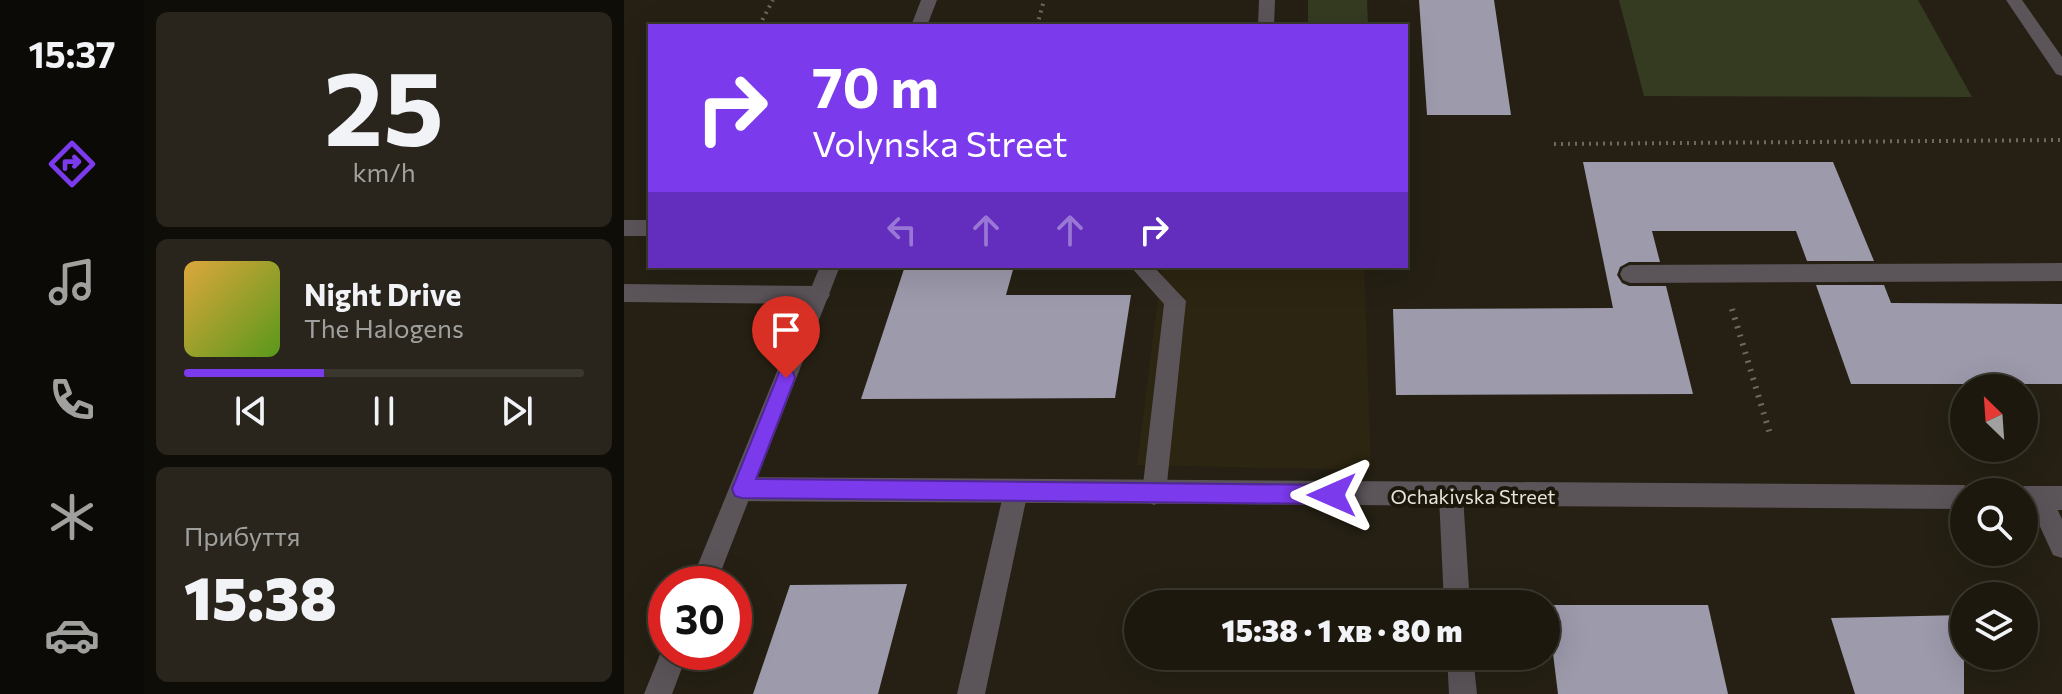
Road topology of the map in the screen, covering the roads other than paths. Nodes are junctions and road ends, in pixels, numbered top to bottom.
1 (929, 0) edge
2 (1267, 0) edge
3 (2014, 0) edge
4 (920, 24) edge
5 (1266, 24) edge
6 (2062, 70) edge
7 (624, 228) edge
8 (648, 228) edge
9 (829, 268) edge
10 (1142, 268) edge
11 (2062, 272) edge
12 (1630, 274) dead end
13 (624, 293) edge
14 (819, 295) junction
15 (742, 489) junction
16 (1016, 491) junction
17 (1154, 493) junction
18 (1451, 496) junction
19 (1950, 497) edge
20 (2042, 498) edge
21 (2062, 546) edge
22 (710, 566) edge
23 (1456, 590) edge
24 (668, 670) edge
25 (1461, 670) edge
26 (658, 694) edge
27 (971, 694) edge
28 (1463, 694) edge

1 - 4 street
2 - 5 street
3 - 6 street
7 - 8 street
9 - 14 street
10 - 17 street
11 - 12 street
13 - 14 street
14 - 15 street
15 - 16 street, Ochakivska Street
15 - 22 street
16 - 17 street, Ochakivska Street
16 - 27 street
17 - 18 street, Ochakivska Street
18 - 19 street, Ochakivska Street
18 - 23 street
20 - 21 street
24 - 26 street
25 - 28 street

